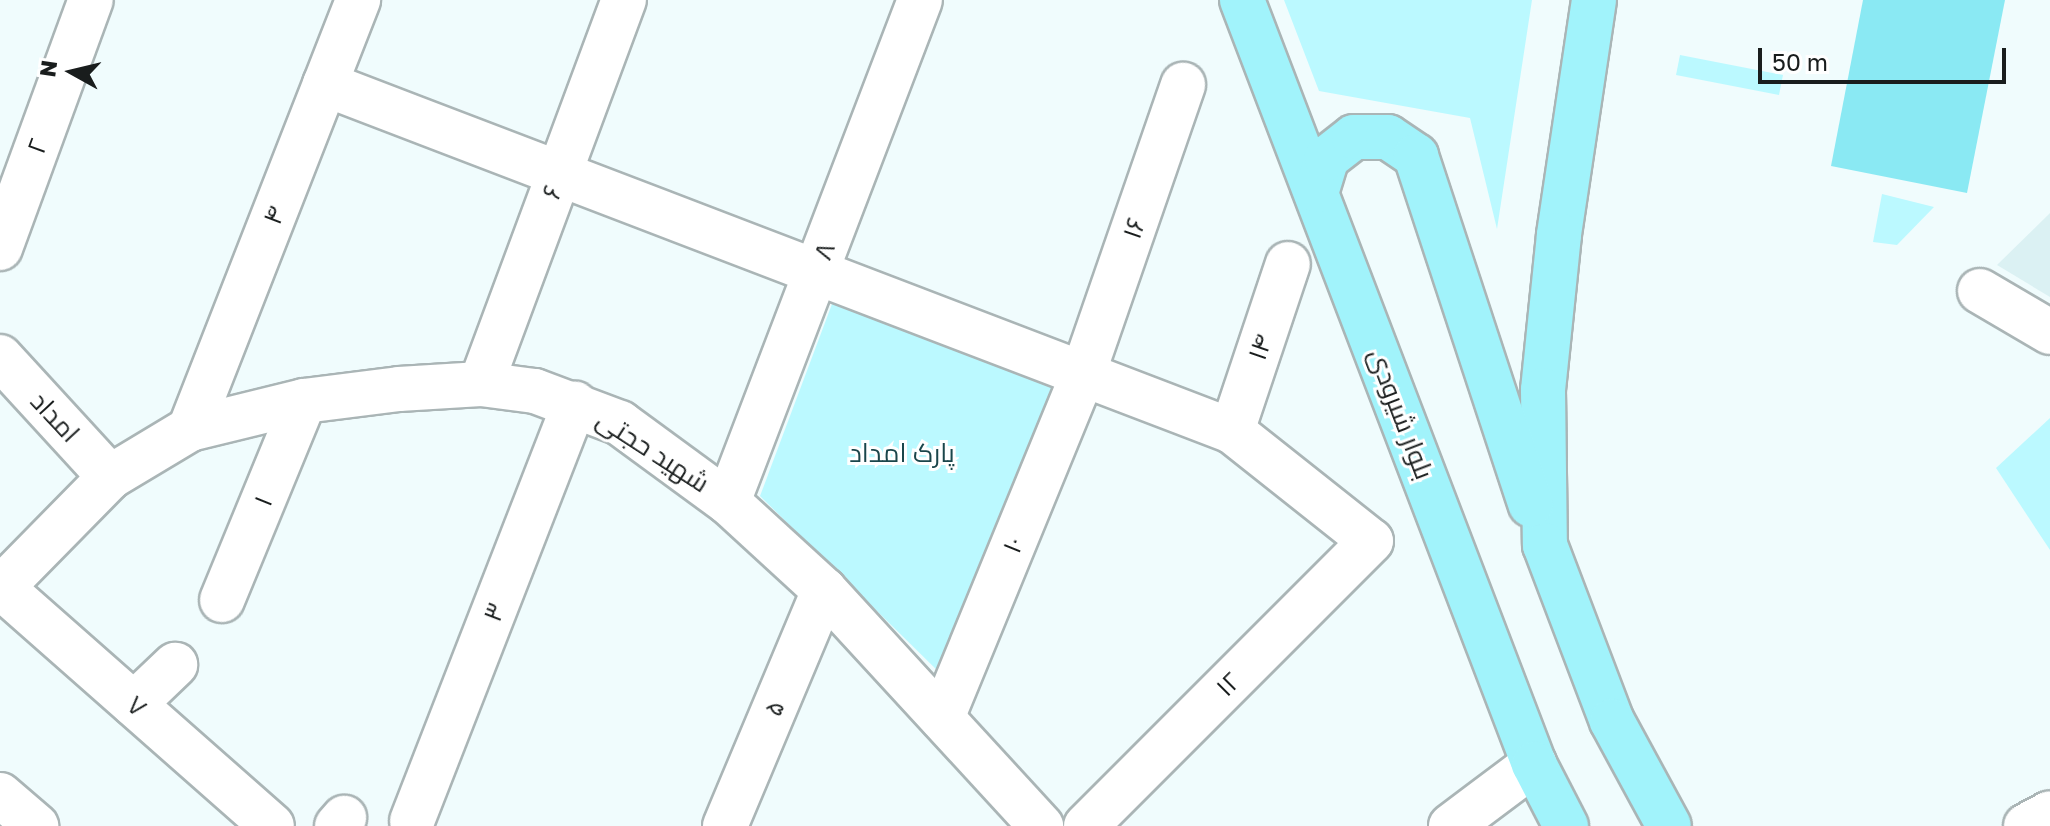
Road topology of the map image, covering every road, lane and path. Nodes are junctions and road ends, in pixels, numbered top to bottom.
1 (91, 0) edge
2 (358, 0) edge
3 (624, 0) edge
4 (920, 0) edge
5 (1242, 0) edge
6 (1594, 0) edge
7 (325, 84) junction
8 (1183, 85) dead end
9 (560, 172) junction
10 (1317, 190) junction
11 (0, 248) edge
12 (1288, 264) dead end
13 (817, 269) junction
14 (1980, 291) dead end
15 (2050, 332) edge
16 (0, 357) edge
17 (1084, 371) junction
18 (481, 384) junction
19 (304, 401) junction
20 (575, 404) junction
21 (190, 429) junction
22 (1232, 431) junction
23 (110, 477) junction
24 (728, 502) junction
25 (1545, 545) junction
26 (1, 588) edge
27 (824, 590) junction
28 (222, 600) dead end
29 (175, 665) dead end
30 (134, 704) junction
31 (942, 718) junction
32 (1534, 764) junction
33 (0, 795) edge
34 (2050, 813) edge
35 (249, 819) edge
36 (412, 821) dead end
37 (36, 826) edge
38 (725, 826) edge
39 (1041, 826) edge
40 (1086, 826) edge
41 (1451, 826) edge
42 (1566, 826) edge
43 (1669, 826) edge
44 (2026, 826) edge

1 - 11 street, ۲
2 - 7 street, ۴
3 - 9 street, ۶
4 - 13 street, ۸
5 - 10 main road, بلوار شیرودی
6 - 25 main road
7 - 9 street
7 - 21 street, ۴
8 - 17 street, ۱۶
9 - 13 street
9 - 18 street, ۶
10 - 25 main road
10 - 32 main road, بلوار شیرودی
12 - 22 street, ۱۴
13 - 17 street
13 - 24 street, ۸
14 - 15 street
16 - 23 street, امداد
17 - 22 street
17 - 31 street, ۱۰
18 - 19 street, شهید حجتی
18 - 20 street, شهید حجتی
19 - 21 street, شهید حجتی
19 - 28 street, ۱
20 - 24 street, شهید حجتی
20 - 36 street, ۳
21 - 23 street, شهید حجتی
22 - 40 street, ۱۲
23 - 26 street, شهید حجتی
24 - 27 street, شهید حجتی
25 - 43 main road
26 - 30 street, ۷
27 - 31 street, شهید حجتی
27 - 38 street, ۵
29 - 30 street
30 - 35 street, ۷
31 - 39 street, شهید حجتی
32 - 41 street
32 - 42 main road, بلوار شیرودی
33 - 37 street
34 - 44 street

